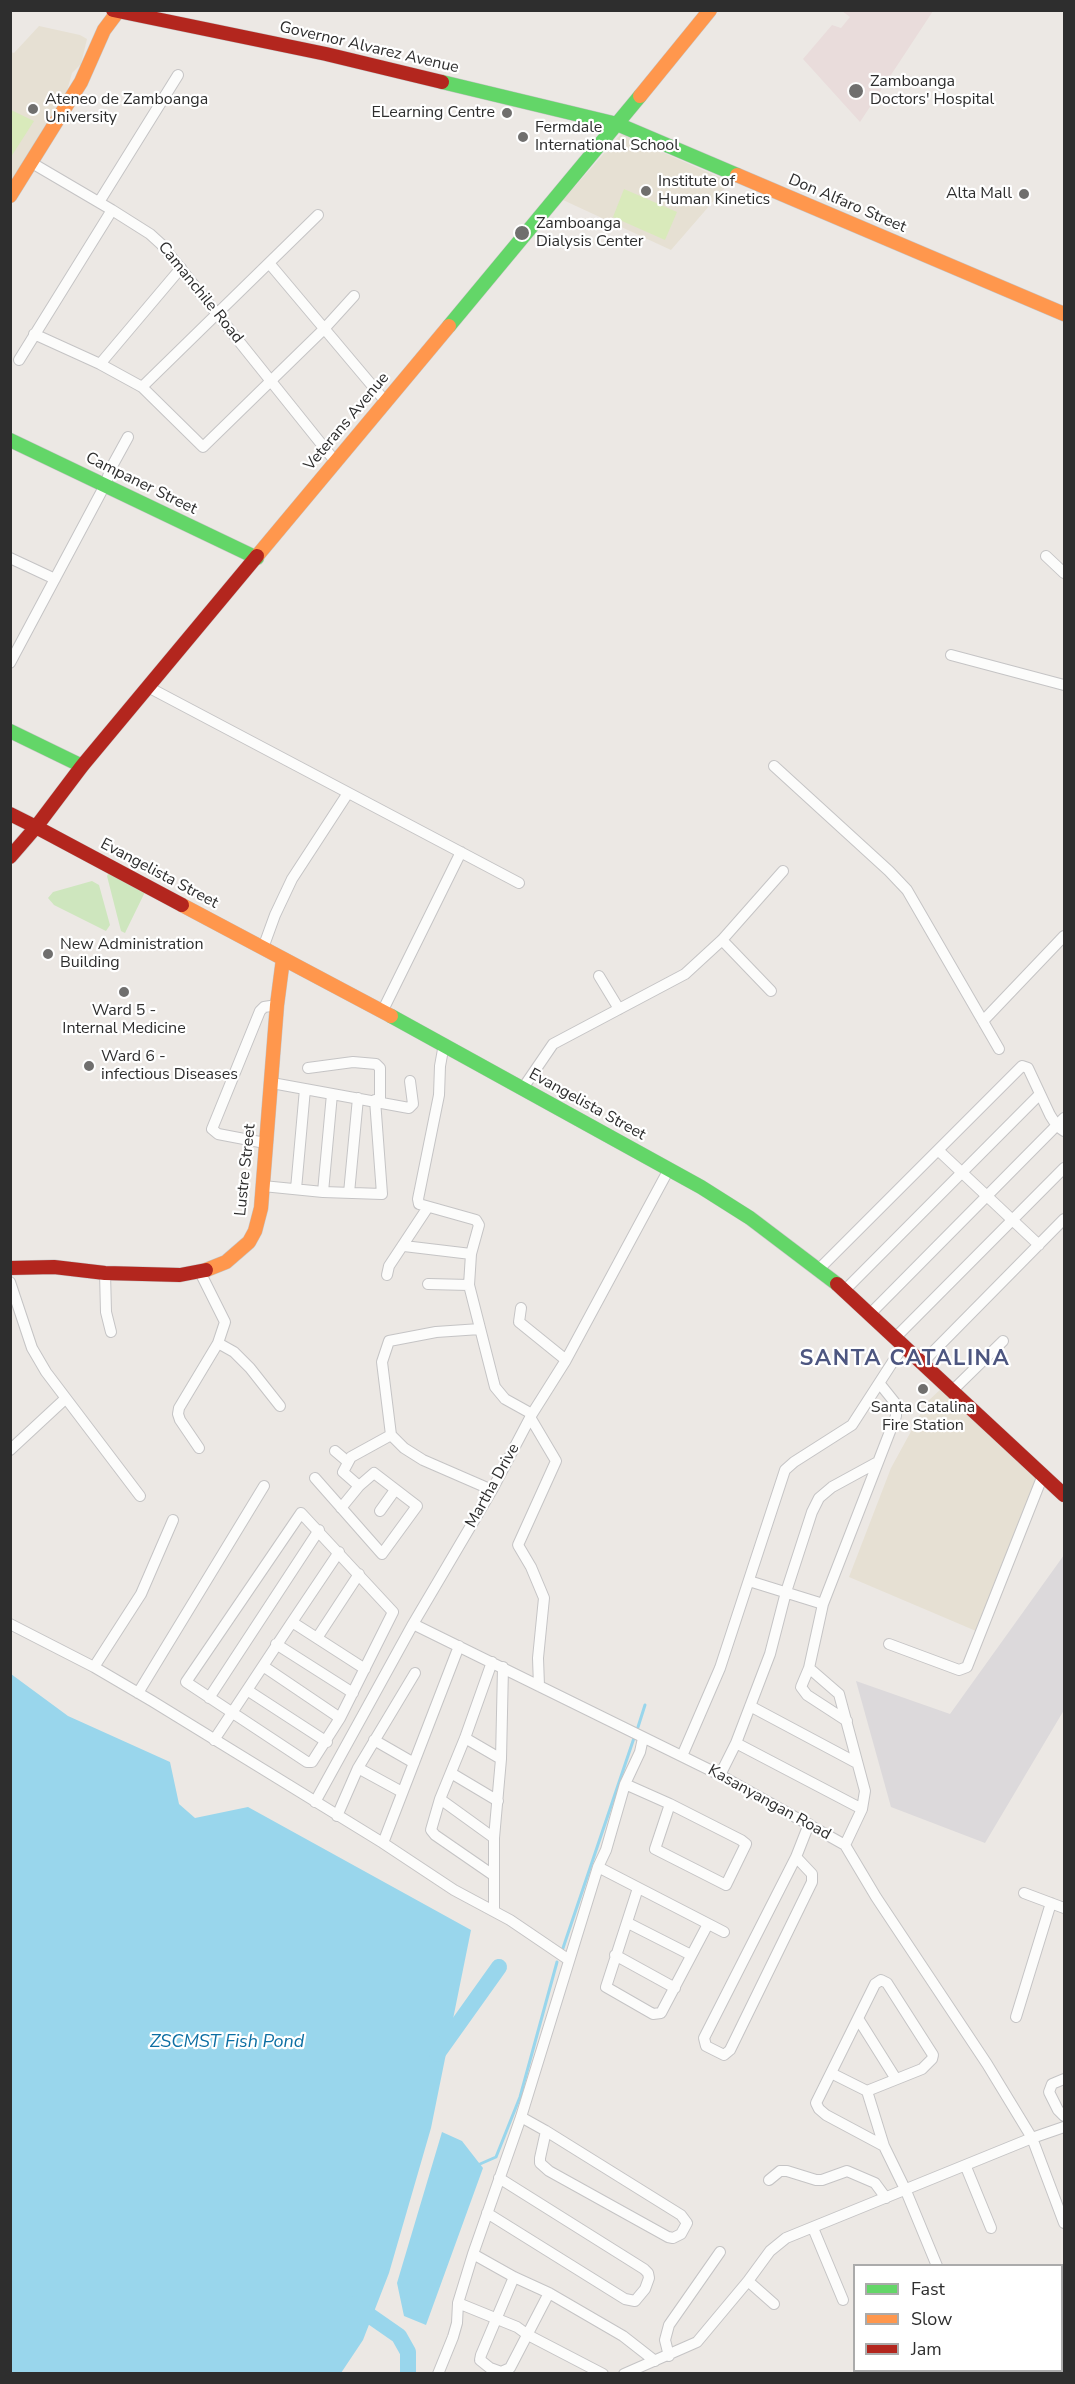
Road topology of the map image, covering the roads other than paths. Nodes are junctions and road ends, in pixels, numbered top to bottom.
1 (710, 10) edge
2 (117, 11) edge
3 (178, 75) dead end
4 (617, 124) junction
5 (32, 163) junction
6 (10, 196) edge
7 (99, 202) junction
8 (112, 210) junction
9 (318, 215) dead end
10 (269, 263) junction
11 (181, 268) junction
12 (354, 296) dead end
13 (1065, 314) edge
14 (217, 315) junction
15 (324, 329) junction
16 (34, 334) junction
17 (19, 360) dead end
18 (99, 364) junction
19 (271, 381) junction
20 (142, 387) junction
21 (386, 402) junction
22 (128, 437) dead end
23 (10, 440) edge
24 (335, 461) junction
25 (105, 485) junction
26 (1046, 556) dead end
27 (10, 558) edge
28 (256, 558) junction
29 (1065, 573) edge
30 (55, 579) junction
31 (951, 655) dead end
32 (10, 663) edge
33 (1065, 685) edge
34 (148, 687) junction
35 (10, 730) edge
36 (82, 766) junction
37 (774, 766) dead end
38 (348, 793) junction
39 (10, 814) edge
40 (36, 827) junction
41 (461, 852) junction
42 (10, 857) edge
43 (783, 870) dead end
44 (519, 883) dead end
45 (1065, 936) edge
46 (722, 940) junction
47 (263, 948) junction
48 (283, 959) junction
49 (599, 976) dead end
50 (771, 991) dead end
51 (277, 1005) junction
52 (619, 1009) junction
53 (382, 1012) junction
54 (983, 1021) junction
55 (444, 1044) junction
56 (999, 1049) dead end
57 (308, 1068) dead end
58 (410, 1081) dead end
59 (272, 1083) junction
60 (523, 1088) junction
61 (305, 1089) junction
62 (332, 1094) junction
63 (1039, 1095) junction
64 (358, 1098) junction
65 (378, 1101) junction
66 (1062, 1125) edge
67 (265, 1143) junction
68 (939, 1151) junction
69 (1065, 1168) edge
70 (669, 1169) junction
71 (963, 1172) junction
72 (263, 1186) junction
73 (296, 1190) junction
74 (323, 1192) junction
75 (350, 1193) junction
76 (987, 1195) junction
77 (428, 1207) junction
78 (1012, 1219) junction
79 (1065, 1219) edge
80 (1039, 1245) junction
81 (404, 1246) junction
82 (471, 1254) junction
83 (10, 1268) edge
84 (818, 1270) junction
85 (200, 1272) junction
86 (105, 1273) junction
87 (387, 1275) dead end
88 (10, 1282) edge
89 (428, 1284) dead end
90 (469, 1286) junction
91 (844, 1290) junction
92 (521, 1308) dead end
93 (870, 1314) junction
94 (480, 1329) junction
95 (111, 1332) dead end
96 (1003, 1341) dead end
97 (899, 1342) junction
98 (218, 1343) junction
99 (566, 1360) junction
100 (922, 1363) junction
101 (880, 1384) junction
102 (953, 1390) junction
103 (65, 1400) junction
104 (280, 1406) dead end
105 (531, 1415) junction
106 (390, 1435) junction
107 (198, 1448) dead end
108 (10, 1450) edge
109 (335, 1451) dead end
110 (348, 1462) junction
111 (876, 1463) junction
112 (1043, 1475) junction
113 (315, 1478) dead end
114 (264, 1486) dead end
115 (359, 1486) junction
116 (395, 1490) junction
117 (492, 1490) junction
118 (1065, 1495) edge
119 (140, 1496) dead end
120 (341, 1508) junction
121 (380, 1511) dead end
122 (173, 1520) dead end
123 (319, 1530) junction
124 (339, 1552) junction
125 (358, 1574) junction
126 (749, 1581) junction
127 (786, 1592) junction
128 (823, 1604) junction
129 (292, 1622) junction
130 (10, 1624) edge
131 (413, 1624) junction
132 (317, 1638) junction
133 (276, 1644) junction
134 (889, 1644) dead end
135 (459, 1646) junction
136 (492, 1662) junction
137 (263, 1666) junction
138 (94, 1667) junction
139 (503, 1667) junction
140 (809, 1668) junction
141 (365, 1669) junction
142 (415, 1673) dead end
143 (539, 1686) junction
144 (247, 1690) junction
145 (138, 1693) junction
146 (353, 1693) junction
147 (209, 1698) junction
148 (750, 1706) junction
149 (232, 1713) junction
150 (340, 1718) junction
151 (847, 1721) junction
152 (465, 1738) junction
153 (643, 1738) junction
154 (214, 1740) junction
155 (374, 1740) junction
156 (327, 1742) junction
157 (736, 1743) junction
158 (682, 1756) junction
159 (501, 1759) junction
160 (855, 1761) junction
161 (414, 1762) junction
162 (358, 1768) junction
163 (451, 1773) junction
164 (720, 1775) junction
165 (626, 1784) junction
166 (402, 1792) junction
167 (440, 1799) junction
168 (498, 1801) junction
169 (315, 1802) junction
170 (670, 1804) junction
171 (862, 1809) junction
172 (337, 1816) junction
173 (809, 1824) junction
174 (494, 1838) junction
175 (383, 1843) junction
176 (845, 1845) junction
177 (796, 1857) junction
178 (598, 1868) junction
179 (494, 1875) junction
180 (638, 1888) junction
181 (1024, 1893) dead end
182 (1051, 1903) junction
183 (1065, 1908) edge
184 (494, 1911) junction
185 (628, 1923) junction
186 (708, 1924) junction
187 (724, 1932) dead end
188 (615, 1955) junction
189 (691, 1955) junction
190 (569, 1960) junction
191 (675, 1988) junction
192 (1016, 2017) dead end
193 (859, 2020) junction
194 (831, 2073) junction
195 (896, 2079) junction
196 (1065, 2079) edge
197 (867, 2091) junction
198 (521, 2116) junction
199 (1065, 2116) edge
200 (1065, 2127) edge
201 (546, 2131) junction
202 (1032, 2138) junction
203 (884, 2146) junction
204 (966, 2166) junction
205 (499, 2178) junction
206 (769, 2180) dead end
207 (906, 2191) junction
208 (886, 2198) junction
209 (487, 2213) junction
210 (1065, 2223) edge
211 (813, 2228) junction
212 (991, 2228) dead end
213 (720, 2252) dead end
214 (473, 2254) junction
215 (937, 2264) edge
216 (514, 2277) junction
217 (748, 2281) junction
218 (549, 2294) junction
219 (843, 2300) dead end
220 (458, 2303) junction
221 (774, 2304) dead end
222 (498, 2318) junction
223 (528, 2335) junction
224 (669, 2356) junction
225 (655, 2361) junction
226 (438, 2373) edge
227 (603, 2373) edge
228 (624, 2373) edge

1 - 4 main road, Veterans Avenue
2 - 4 main road, Governor Alvarez Avenue
2 - 5 main road
3 - 7 street
4 - 13 main road, Don Alfaro Street
4 - 21 main road, Veterans Avenue
5 - 6 main road
5 - 7 street, Camanchile Road
7 - 8 street, Camanchile Road
8 - 11 street, Camanchile Road
8 - 16 street
9 - 10 street
10 - 14 street
10 - 15 street
11 - 14 street, Camanchile Road
11 - 18 street
12 - 15 street
14 - 19 street, Camanchile Road
14 - 20 street
15 - 19 street
15 - 21 street
16 - 17 street
16 - 18 street
18 - 20 street
19 - 20 street
19 - 24 street, Camanchile Road
21 - 24 main road, Veterans Avenue
22 - 25 street
23 - 25 main road, Campaner Street
24 - 28 main road, Veterans Avenue
25 - 28 main road, Campaner Street
25 - 30 street
26 - 29 street
27 - 30 street
28 - 34 main road, Veterans Avenue
30 - 32 street
31 - 33 street
34 - 36 main road, Veterans Avenue
34 - 38 street
35 - 36 main road
36 - 40 main road, Veterans Avenue
37 - 54 street
38 - 41 street
38 - 47 street
39 - 40 main road, Evangelista Street
40 - 42 main road, Veterans Avenue
40 - 47 main road, Evangelista Street
41 - 44 street
41 - 53 street
43 - 46 street
45 - 54 street
46 - 50 street
46 - 52 street
47 - 48 main road, Evangelista Street
48 - 51 main road, Lustre Street
48 - 53 main road, Evangelista Street
49 - 52 street
51 - 59 main road, Lustre Street
51 - 67 street
52 - 60 street
53 - 55 main road, Evangelista Street
54 - 56 street
55 - 60 main road, Evangelista Street
55 - 77 street
57 - 65 street
58 - 65 street
59 - 61 street
59 - 67 main road, Lustre Street
60 - 70 main road, Evangelista Street
61 - 62 street
61 - 73 street
62 - 64 street
62 - 74 street
63 - 66 street
63 - 68 street
63 - 71 street
64 - 65 street
64 - 75 street
65 - 75 street
66 - 76 street
67 - 72 main road, Lustre Street
68 - 71 street
68 - 84 street
69 - 78 street
70 - 84 main road, Evangelista Street
70 - 99 street, Martha Drive
71 - 76 street
71 - 91 street
72 - 73 street
72 - 85 main road, Lustre Street
73 - 74 street
74 - 75 street
76 - 78 street
76 - 93 street
77 - 81 street
77 - 82 street
78 - 80 street
78 - 97 street
79 - 80 street
80 - 100 street
81 - 82 street
81 - 87 street
82 - 90 street
83 - 86 main road, Lustre Street
84 - 91 main road, Evangelista Street
85 - 86 main road, Lustre Street
85 - 98 street
86 - 95 street
88 - 103 street
89 - 90 street
90 - 94 street
91 - 93 main road, Evangelista Street
92 - 99 street
93 - 97 main road, Evangelista Street
94 - 105 street
94 - 106 street
96 - 102 street
97 - 100 main road, Evangelista Street
97 - 101 street
98 - 104 street
98 - 107 street
99 - 105 street, Martha Drive
100 - 102 main road, Evangelista Street
101 - 111 street
101 - 126 street
102 - 112 main road, Evangelista Street
103 - 108 street
103 - 119 street
105 - 117 street, Martha Drive
105 - 143 street
106 - 110 street
106 - 117 street
109 - 110 street
110 - 115 street
111 - 127 street
111 - 128 street
112 - 118 main road, Evangelista Street
112 - 134 street
113 - 120 street
114 - 145 street
115 - 116 street
115 - 120 street
116 - 120 street
116 - 121 street
117 - 131 street, Martha Drive
122 - 138 street
123 - 124 street
123 - 147 street
123 - 147 street
124 - 125 street
124 - 129 street
125 - 132 street
125 - 141 street
126 - 127 street
126 - 158 street
127 - 128 street
127 - 148 street
128 - 140 street
129 - 132 street
129 - 133 street
130 - 138 street
131 - 135 street, Kasanyangan Road
131 - 169 street, Martha Drive
132 - 141 street
133 - 137 street
133 - 146 street
135 - 136 street, Kasanyangan Road
135 - 161 street
136 - 139 street, Kasanyangan Road
136 - 152 street
137 - 144 street
137 - 150 street
138 - 145 street
139 - 143 street, Kasanyangan Road
139 - 159 street
140 - 151 street
140 - 151 street
141 - 146 street
142 - 155 street
143 - 153 street, Kasanyangan Road
144 - 149 street
144 - 156 street
145 - 154 street
146 - 150 street
147 - 149 street
148 - 157 street
148 - 160 street
149 - 154 street
149 - 156 street
150 - 156 street
151 - 160 street
152 - 159 street
152 - 163 street
153 - 158 street, Kasanyangan Road
153 - 165 street
154 - 169 street
155 - 161 street
155 - 162 street
157 - 164 street
157 - 171 street
158 - 164 street, Kasanyangan Road
159 - 168 street
160 - 171 street
161 - 166 street
162 - 166 street
162 - 172 street
163 - 167 street
163 - 168 street
164 - 173 street, Kasanyangan Road
165 - 170 street
165 - 178 street
166 - 175 street
167 - 174 street
167 - 179 street
168 - 174 street
169 - 172 street
170 - 170 street
171 - 176 street
172 - 175 street
173 - 176 street, Kasanyangan Road
173 - 177 street
174 - 179 street
175 - 184 street
176 - 202 street, Kasanyangan Road
177 - 177 street
178 - 180 street
178 - 190 street
179 - 184 street
180 - 185 street
180 - 186 street
181 - 182 street
182 - 183 street
182 - 192 street
184 - 190 street
185 - 188 street
185 - 189 street
186 - 187 street
186 - 189 street
188 - 191 street
188 - 191 street
189 - 191 street
190 - 198 street
193 - 194 street
193 - 195 street
193 - 195 street
194 - 197 street
194 - 203 street
195 - 197 street
196 - 199 street
197 - 203 street
198 - 201 street
198 - 205 street
200 - 202 street
201 - 201 street
202 - 204 street
202 - 210 street, Kasanyangan Road
203 - 207 street
204 - 207 street
204 - 212 street
205 - 209 street
205 - 209 street
206 - 208 street
207 - 208 street
207 - 215 street
208 - 211 street
209 - 214 street
211 - 217 street
211 - 219 street
213 - 224 street
214 - 216 street
214 - 220 street
216 - 218 street
216 - 222 street
217 - 221 street
217 - 224 street
218 - 223 street
218 - 225 street
220 - 222 street
220 - 226 street
222 - 223 street
222 - 223 street
223 - 227 street
224 - 225 street
225 - 228 street

